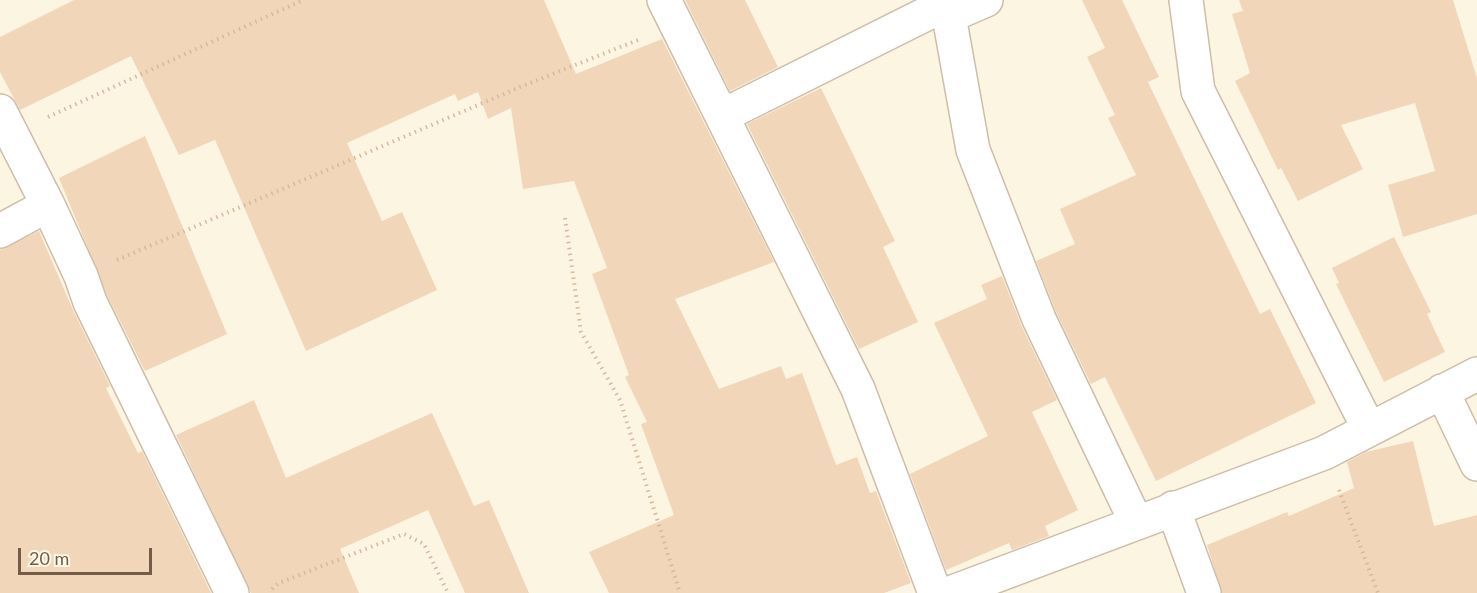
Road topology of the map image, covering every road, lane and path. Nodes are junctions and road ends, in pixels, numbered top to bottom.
1 (303, 0) edge
2 (986, 0) edge
3 (1186, 0) edge
4 (945, 7) edge
5 (670, 13) edge
6 (722, 116) junction
7 (6, 122) edge
8 (48, 205) junction
9 (564, 218) dead end
10 (0, 231) edge
11 (81, 276) junction
12 (1477, 374) edge
13 (1442, 391) junction
14 (1369, 429) junction
15 (1324, 453) junction
16 (1477, 464) edge
17 (1173, 508) junction
18 (1136, 522) junction
19 (232, 593) edge
20 (268, 593) edge
21 (448, 593) edge
22 (680, 593) edge
23 (935, 593) edge
24 (950, 593) edge
25 (1204, 593) edge
26 (1378, 593) edge

1 - 7 path
2 - 4 street
3 - 14 street
4 - 6 street
4 - 18 street
5 - 6 street
5 - 11 path
6 - 23 street
7 - 8 street
8 - 10 street
8 - 11 street
9 - 22 path
11 - 19 street
12 - 13 street
13 - 14 street
13 - 16 street
14 - 15 street
15 - 17 street
15 - 26 path
17 - 18 street
17 - 25 street
18 - 24 street
20 - 21 path

